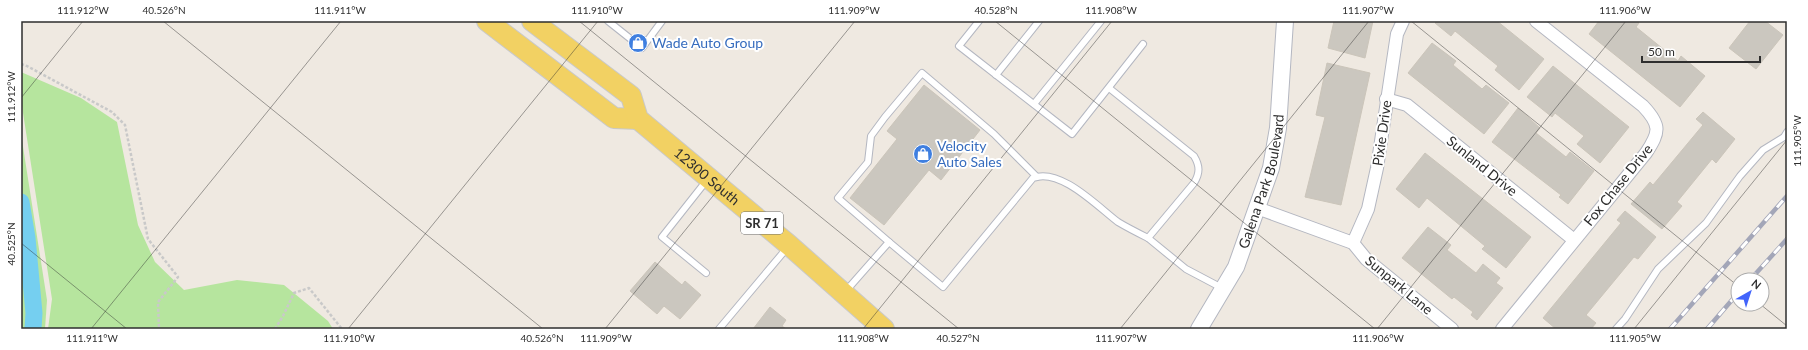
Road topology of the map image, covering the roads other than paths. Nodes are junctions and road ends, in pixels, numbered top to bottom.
1 (487, 21) edge
2 (532, 21) edge
3 (608, 21) edge
4 (662, 21) edge
5 (979, 21) edge
6 (1039, 21) edge
7 (1101, 21) edge
8 (1285, 21) edge
9 (1403, 21) edge
10 (1536, 21) edge
11 (1143, 44) dead end
12 (996, 75) junction
13 (1109, 88) junction
14 (1386, 99) junction
15 (1034, 104) junction
16 (638, 120) junction
17 (1787, 132) edge
18 (709, 177) junction
19 (1037, 177) junction
20 (1257, 208) junction
21 (1148, 238) junction
22 (1574, 240) junction
23 (889, 242) junction
24 (1353, 243) junction
25 (789, 245) junction
26 (706, 273) dead end
27 (1224, 289) junction
28 (844, 293) junction
29 (719, 329) edge
30 (884, 329) edge
31 (1199, 329) edge
32 (1452, 329) edge
33 (1502, 329) edge
34 (1616, 329) edge

1 - 16 main road
2 - 16 main road
3 - 4 lane
5 - 12 lane
6 - 12 lane
7 - 15 lane
8 - 20 street, Galena Park Boulevard
9 - 14 street, Pixie Drive
10 - 22 street, Fox Chase Drive
11 - 13 lane
12 - 15 lane
13 - 15 lane
13 - 21 lane
14 - 22 street, Sunland Drive
14 - 24 street, Pixie Drive
16 - 18 main road, 12300 South / SR 71
17 - 34 lane
18 - 25 main road, 12300 South / SR 71
18 - 26 lane
19 - 21 lane
19 - 23 lane
19 - 23 lane
20 - 24 street, Sunpark Lane
20 - 27 street, Galena Park Boulevard
21 - 27 lane
22 - 33 street, Fox Chase Drive
23 - 28 lane
24 - 32 street, Sunpark Lane
25 - 28 main road, 12300 South / SR 71
25 - 29 lane
27 - 31 street, Galena Park Boulevard
28 - 30 main road, 12300 South / SR 71

